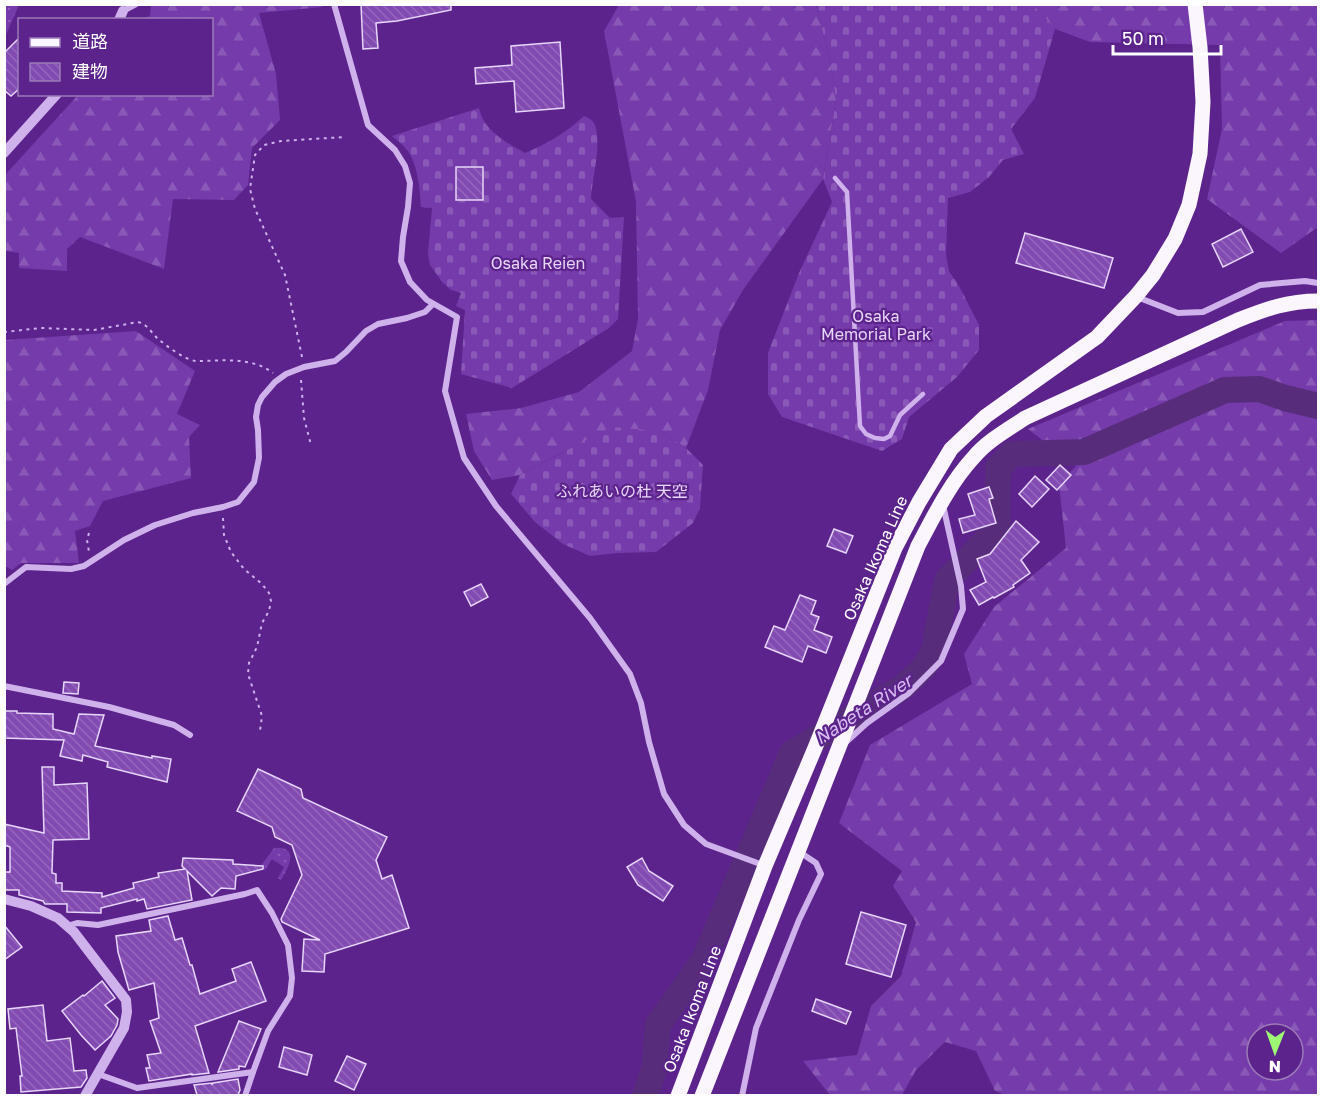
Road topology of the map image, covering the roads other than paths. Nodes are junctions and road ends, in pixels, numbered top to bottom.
1 (136, 4) edge
2 (334, 4) edge
3 (1195, 4) edge
4 (121, 15) edge
5 (55, 96) edge
6 (4, 153) edge
7 (835, 178) dead end
8 (1318, 283) edge
9 (1136, 296) junction
10 (1318, 302) edge
11 (433, 304) junction
12 (923, 394) dead end
13 (943, 501) junction
14 (4, 584) edge
15 (4, 686) edge
16 (190, 735) dead end
17 (838, 750) junction
18 (797, 850) junction
19 (760, 864) junction
20 (4, 899) edge
21 (67, 926) junction
22 (253, 1072) junction
23 (98, 1074) junction
24 (86, 1095) edge
25 (245, 1095) edge
26 (678, 1095) edge
27 (702, 1095) edge
28 (742, 1095) edge

1 - 4 street
2 - 11 street
3 - 9 main road, Osaka Ikoma Line
5 - 6 street
7 - 12 lane
8 - 9 street
9 - 19 main road, Osaka Ikoma Line
10 - 13 main road, Osaka Ikoma Line
11 - 14 street
11 - 19 street
13 - 17 main road, Osaka Ikoma Line
13 - 17 street
15 - 16 street
17 - 18 main road, Osaka Ikoma Line
18 - 27 main road, Osaka Ikoma Line
18 - 28 street
19 - 26 main road, Osaka Ikoma Line
20 - 21 street
21 - 22 street
21 - 23 street
22 - 23 street
22 - 25 street
23 - 24 street

